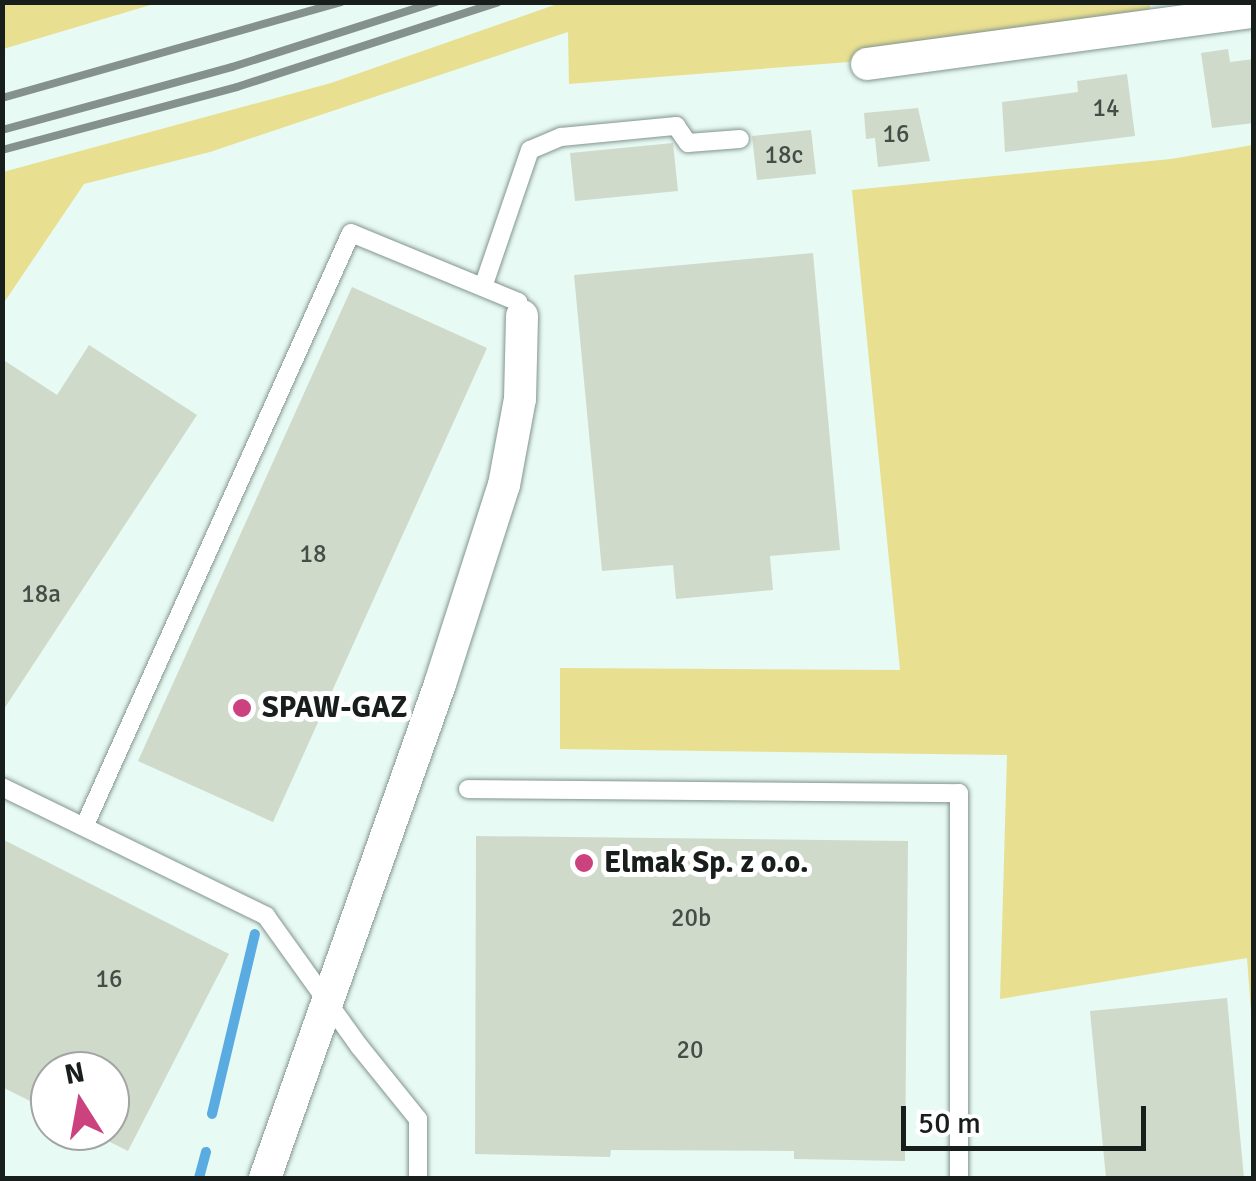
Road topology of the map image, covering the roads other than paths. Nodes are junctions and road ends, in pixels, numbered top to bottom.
1 (1254, 12) edge
2 (867, 64) dead end
3 (740, 139) dead end
4 (483, 287) junction
5 (522, 316) joint
6 (2, 787) edge
7 (468, 788) dead end
8 (84, 827) junction
9 (328, 1002) junction
10 (264, 1178) edge
11 (418, 1178) edge
12 (959, 1178) edge

1 - 2 street
3 - 4 lane
4 - 5 lane
4 - 8 lane
5 - 9 street
6 - 8 lane
7 - 12 lane
8 - 9 lane
9 - 10 street
9 - 11 lane

